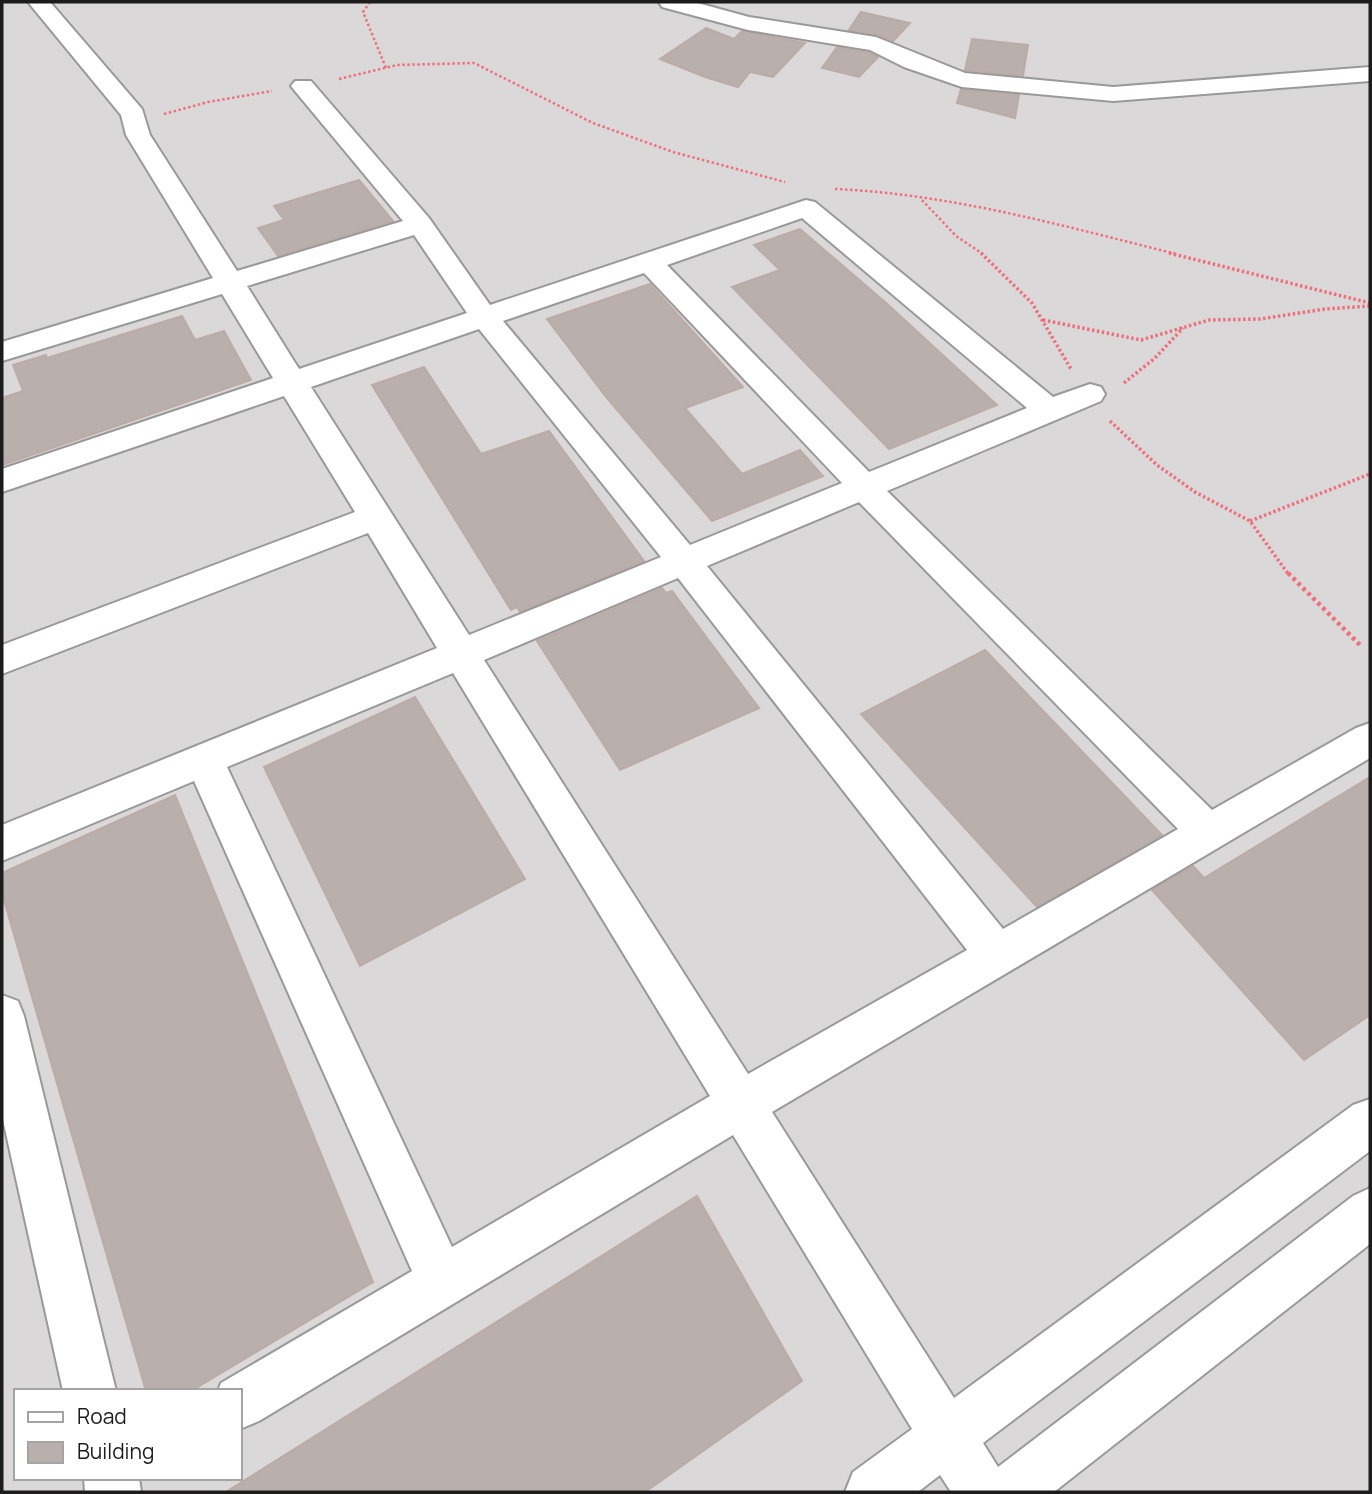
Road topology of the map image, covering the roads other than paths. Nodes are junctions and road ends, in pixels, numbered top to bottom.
1 (39, 2) edge
2 (670, 2) edge
3 (1370, 74) edge
4 (303, 86) road end
5 (421, 224) junction
6 (649, 262) junction
7 (230, 282) junction
8 (484, 317) junction
9 (2, 352) edge
10 (292, 383) junction
11 (1090, 394) road end
12 (1050, 411) junction
13 (2, 481) edge
14 (864, 487) junction
15 (376, 517) junction
16 (684, 562) junction
17 (461, 654) junction
18 (2, 660) edge
19 (1370, 739) edge
20 (204, 760) junction
21 (1208, 833) junction
22 (2, 843) edge
23 (997, 955) junction
24 (2, 1016) edge
25 (741, 1104) junction
26 (1370, 1122) edge
27 (1370, 1213) edge
28 (442, 1281) junction
29 (90, 1389) edge
30 (242, 1401) edge
31 (947, 1437) junction
32 (873, 1492) edge
33 (982, 1492) edge
34 (1010, 1492) edge

1 - 7 street
2 - 3 street
4 - 5 street
5 - 7 street
5 - 8 street
6 - 8 street
6 - 12 street
6 - 14 street
7 - 9 street
7 - 10 street
8 - 10 street
8 - 16 street
10 - 13 street
10 - 15 street
11 - 12 street
12 - 14 street
14 - 16 street
14 - 21 street
15 - 17 street
15 - 18 street
16 - 17 street
16 - 23 street
17 - 20 street
17 - 25 street
19 - 21 street
20 - 22 street
20 - 28 street
21 - 23 street
23 - 25 street
24 - 29 street
25 - 28 street
25 - 31 street
26 - 31 street
27 - 34 street
28 - 30 street
31 - 32 street
31 - 33 street

